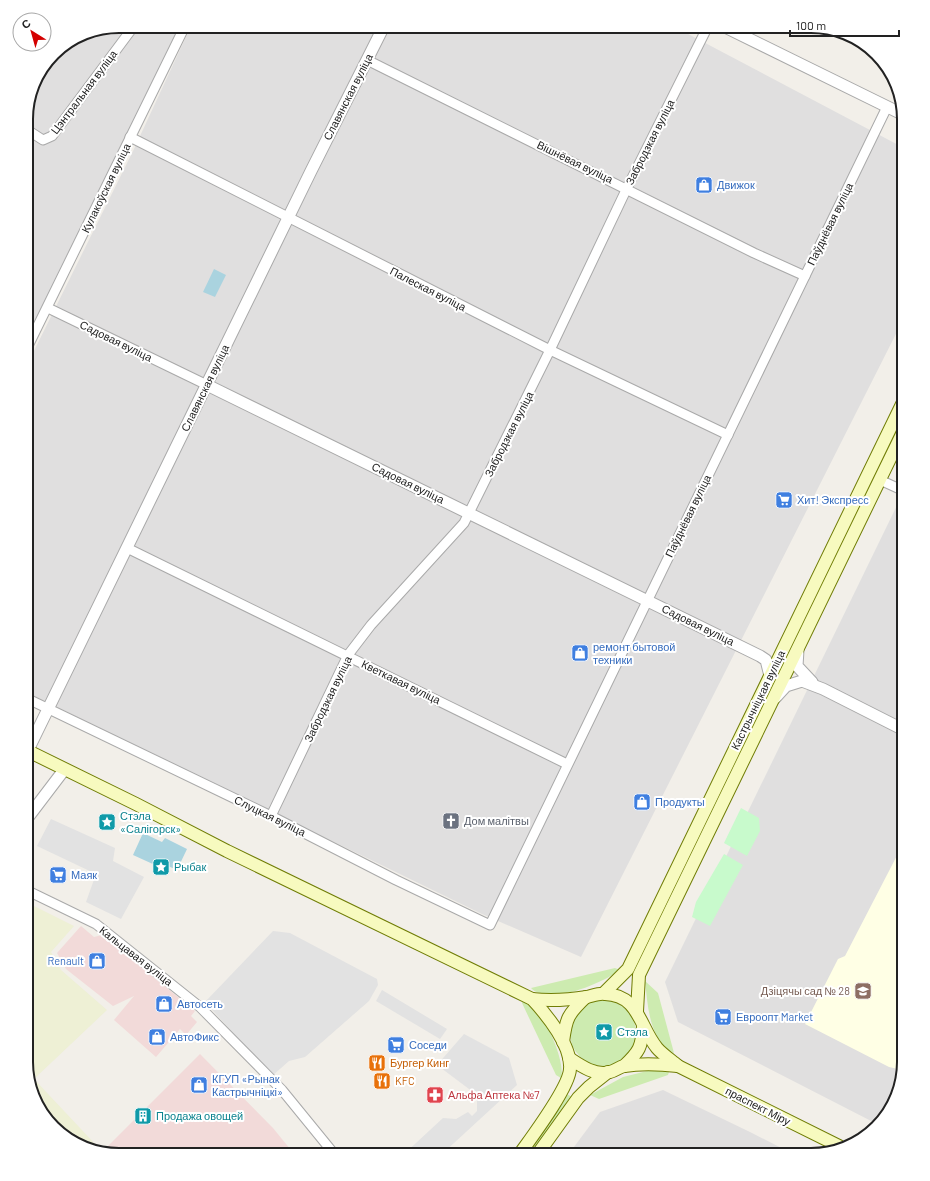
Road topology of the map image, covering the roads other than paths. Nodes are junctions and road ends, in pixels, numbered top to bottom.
1 (129, 33) edge
2 (182, 33) edge
3 (380, 33) edge
4 (704, 33) edge
5 (737, 33) edge
6 (367, 60) junction
7 (887, 107) junction
8 (896, 111) edge
9 (33, 134) edge
10 (130, 137) junction
11 (627, 188) junction
12 (288, 218) junction
13 (804, 276) junction
14 (48, 308) junction
15 (33, 337) edge
16 (550, 350) junction
17 (207, 385) junction
18 (897, 414) edge
19 (728, 435) junction
20 (897, 445) edge
21 (880, 480) junction
22 (897, 488) edge
23 (469, 512) junction
24 (127, 548) junction
25 (647, 600) junction
26 (800, 640) junction
27 (782, 652) junction
28 (348, 656) junction
29 (766, 660) junction
30 (770, 676) junction
31 (823, 689) junction
32 (773, 700) junction
33 (33, 701) edge
34 (48, 708) junction
35 (897, 726) edge
36 (33, 738) edge
37 (33, 753) edge
38 (567, 764) junction
39 (64, 770) junction
40 (33, 811) edge
41 (271, 816) junction
42 (33, 893) edge
43 (490, 925) joint
44 (604, 993) junction
45 (586, 997) junction
46 (532, 999) junction
47 (637, 1011) junction
48 (643, 1026) junction
49 (563, 1042) junction
50 (569, 1058) junction
51 (624, 1066) junction
52 (678, 1066) junction
53 (608, 1072) junction
54 (835, 1144) edge
55 (329, 1148) edge
56 (524, 1148) edge
57 (542, 1148) edge

1 - 9 street, Цэнтральная вуліца
2 - 10 street, Кулакоўская вуліца
3 - 6 street, Славянская вуліца
4 - 11 street, Забродзкая вуліца
5 - 7 street
6 - 11 street, Вішнёвая вуліца
6 - 12 street, Славянская вуліца
7 - 8 street
7 - 13 street, Паўднёвая вуліца
10 - 12 street, Палеская вуліца
10 - 14 street, Кулакоўская вуліца
11 - 13 street, Вішнёвая вуліца
11 - 16 street, Забродзкая вуліца
12 - 16 street, Палеская вуліца
12 - 17 street, Славянская вуліца
13 - 19 street, Паўднёвая вуліца
14 - 15 street, Кулакоўская вуліца
14 - 17 street, Садовая вуліца
16 - 19 street, Палеская вуліца
16 - 23 street, Забродзкая вуліца
17 - 23 street, Садовая вуліца
17 - 24 street, Славянская вуліца
18 - 27 main road, Кастрычніцкая вуліца
19 - 25 street, Паўднёвая вуліца
20 - 21 main road, Кастрычніцкая вуліца
21 - 22 street
21 - 26 main road, Кастрычніцкая вуліца
23 - 25 street, Садовая вуліца
23 - 28 street, Забродзкая вуліца
24 - 28 street, Кветкавая вуліца
24 - 34 street, Славянская вуліца
25 - 29 street, Садовая вуліца
25 - 38 street, Паўднёвая вуліца
26 - 31 street
26 - 32 main road, Кастрычніцкая вуліца
27 - 29 street
27 - 30 main road, Кастрычніцкая вуліца
28 - 38 street, Кветкавая вуліца
28 - 41 street, Забродзкая вуліца
29 - 30 street
30 - 44 main road, Кастрычніцкая вуліца
31 - 32 street
31 - 35 street
32 - 47 main road, Кастрычніцкая вуліца
33 - 34 street
34 - 36 street, Славянская вуліца
34 - 41 street, Слуцкая вуліца
37 - 39 main road
38 - 43 street, Паўднёвая вуліца
39 - 40 street
39 - 46 main road
41 - 43 street, Слуцкая вуліца
42 - 55 street, Кальцавая вуліца
44 - 45 main road
44 - 47 main road
45 - 46 main road
45 - 49 main road
46 - 49 main road
47 - 48 main road
48 - 51 main road
48 - 52 main road
49 - 50 main road
50 - 53 main road
50 - 56 main road
51 - 52 main road
51 - 53 main road
52 - 54 main road, праспект Міру
53 - 57 main road

